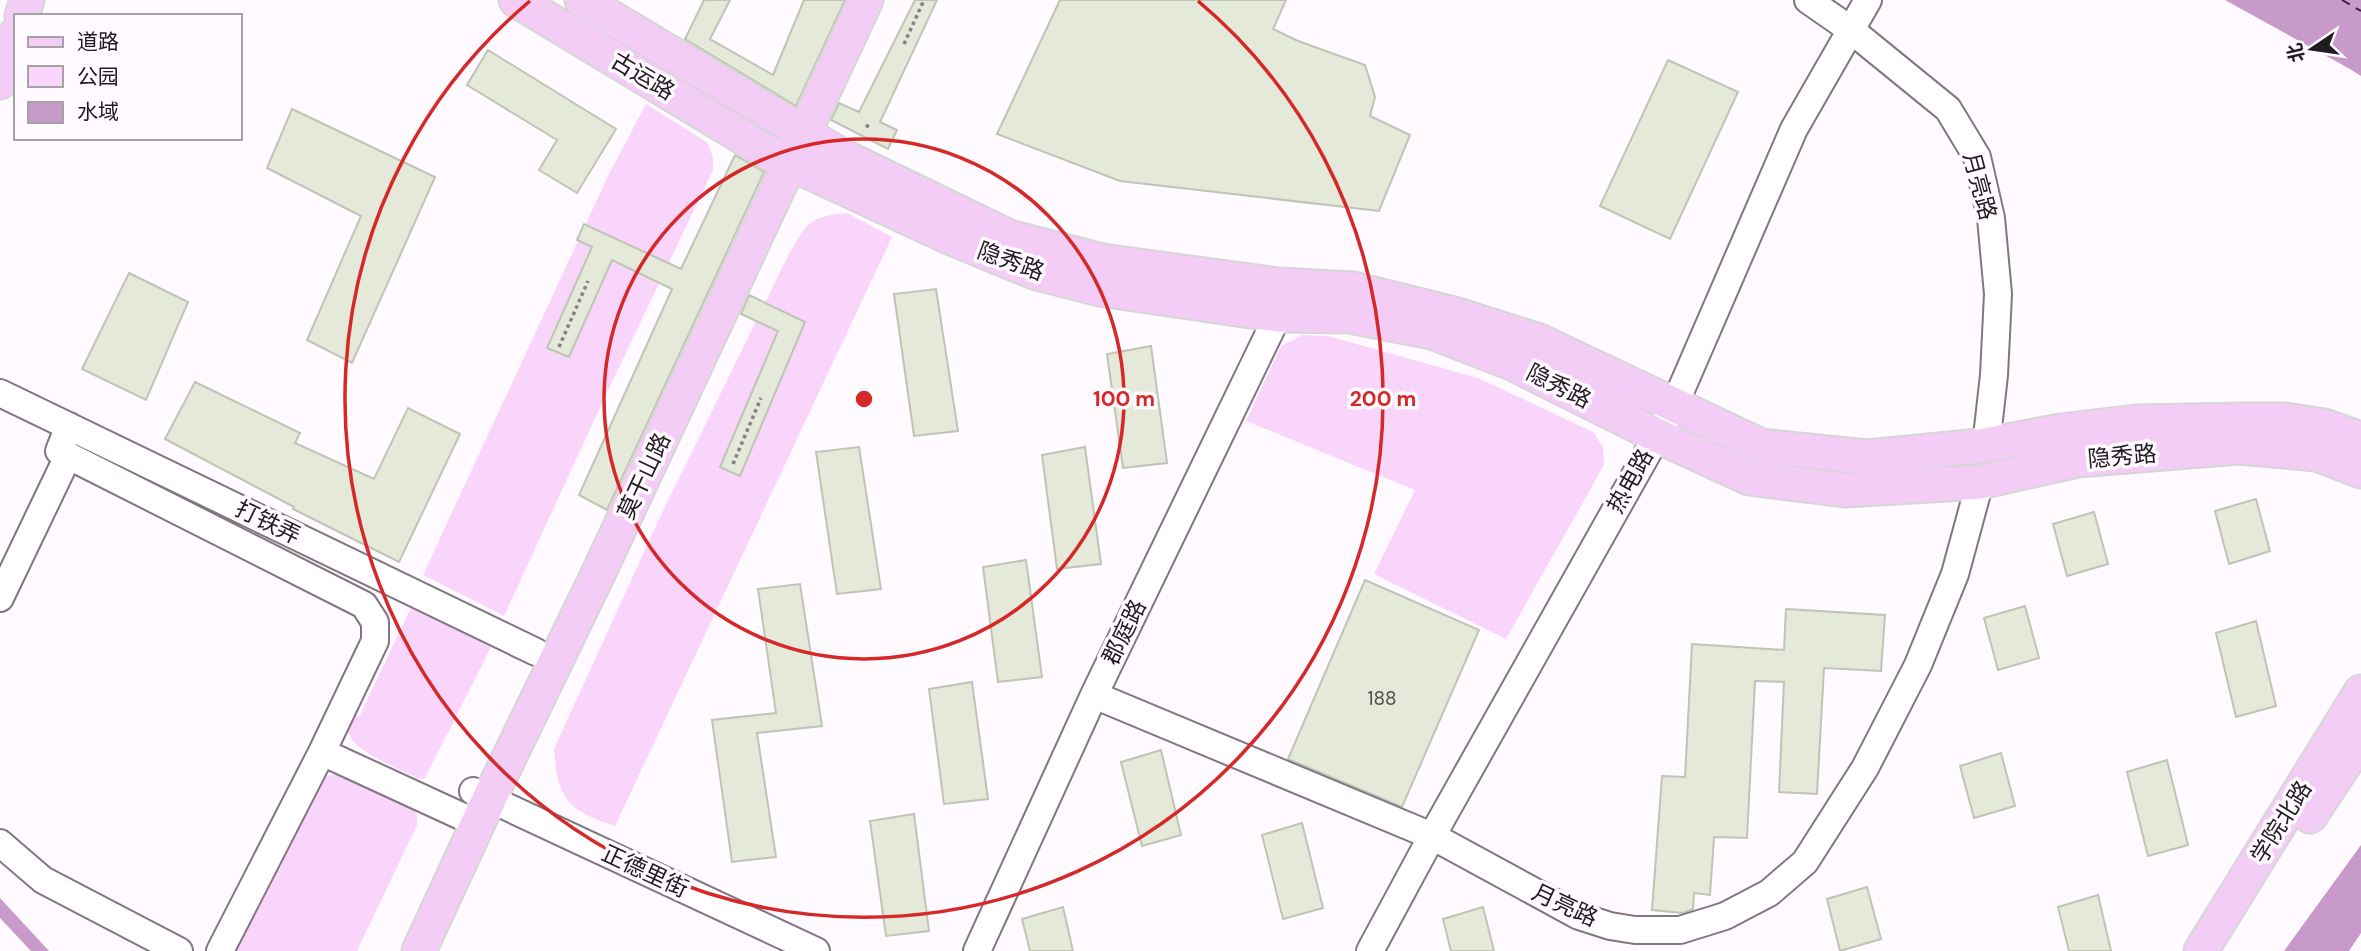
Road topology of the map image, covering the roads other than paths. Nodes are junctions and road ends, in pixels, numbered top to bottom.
1 (516, 0) edge
2 (582, 0) edge
3 (841, 0) edge
4 (866, 0) edge
5 (1808, 0) edge
6 (1868, 0) edge
7 (1851, 30) junction
8 (14, 40) edge
9 (0, 82) edge
10 (794, 127) junction
11 (780, 159) junction
12 (1278, 315) junction
13 (0, 393) edge
14 (1674, 406) junction
15 (69, 426) junction
16 (1656, 435) junction
17 (2361, 439) edge
18 (1986, 446) junction
19 (68, 456) junction
20 (2361, 471) edge
21 (1980, 482) junction
22 (0, 598) edge
23 (536, 652) junction
24 (2361, 692) edge
25 (1094, 695) junction
26 (2361, 739) edge
27 (323, 752) junction
28 (475, 801) junction
29 (1432, 836) junction
30 (0, 843) edge
31 (178, 951) edge
32 (220, 951) edge
33 (397, 951) edge
34 (419, 951) edge
35 (816, 951) edge
36 (977, 951) edge
37 (1370, 951) edge
38 (2201, 951) edge
39 (2224, 951) edge

1 - 11 main road, 古运路
2 - 10 main road, 古运路
3 - 10 main road, 莫干山路
4 - 10 main road, 莫干山路
5 - 7 street, 月亮路
6 - 7 street, 热电路
7 - 14 street, 热电路
7 - 18 street, 月亮路
8 - 9 main road
10 - 11 main road, 莫干山路
10 - 14 main road, 隐秀路
11 - 12 main road, 隐秀路
11 - 23 main road, 莫干山路
11 - 28 main road, 莫干山路
12 - 16 main road, 隐秀路
12 - 25 street, 郡庭路
13 - 15 street, 打铁弄
14 - 16 street, 热电路
14 - 18 main road, 隐秀路
15 - 19 street
15 - 23 street, 打铁弄
16 - 21 main road, 隐秀路
16 - 29 street, 热电路
17 - 18 main road, 隐秀路
19 - 22 street
19 - 27 street
20 - 21 main road, 隐秀路
21 - 29 street, 月亮路
23 - 28 main road, 莫干山路
24 - 38 main road, 学院北路
25 - 29 street, 月亮路
25 - 36 street, 郡庭路
26 - 39 main road, 学院北路
27 - 28 street, 正德里街
27 - 32 street
28 - 33 main road, 莫干山路
28 - 34 main road, 莫干山路
28 - 35 street, 正德里街
29 - 37 street, 热电路
30 - 31 street

